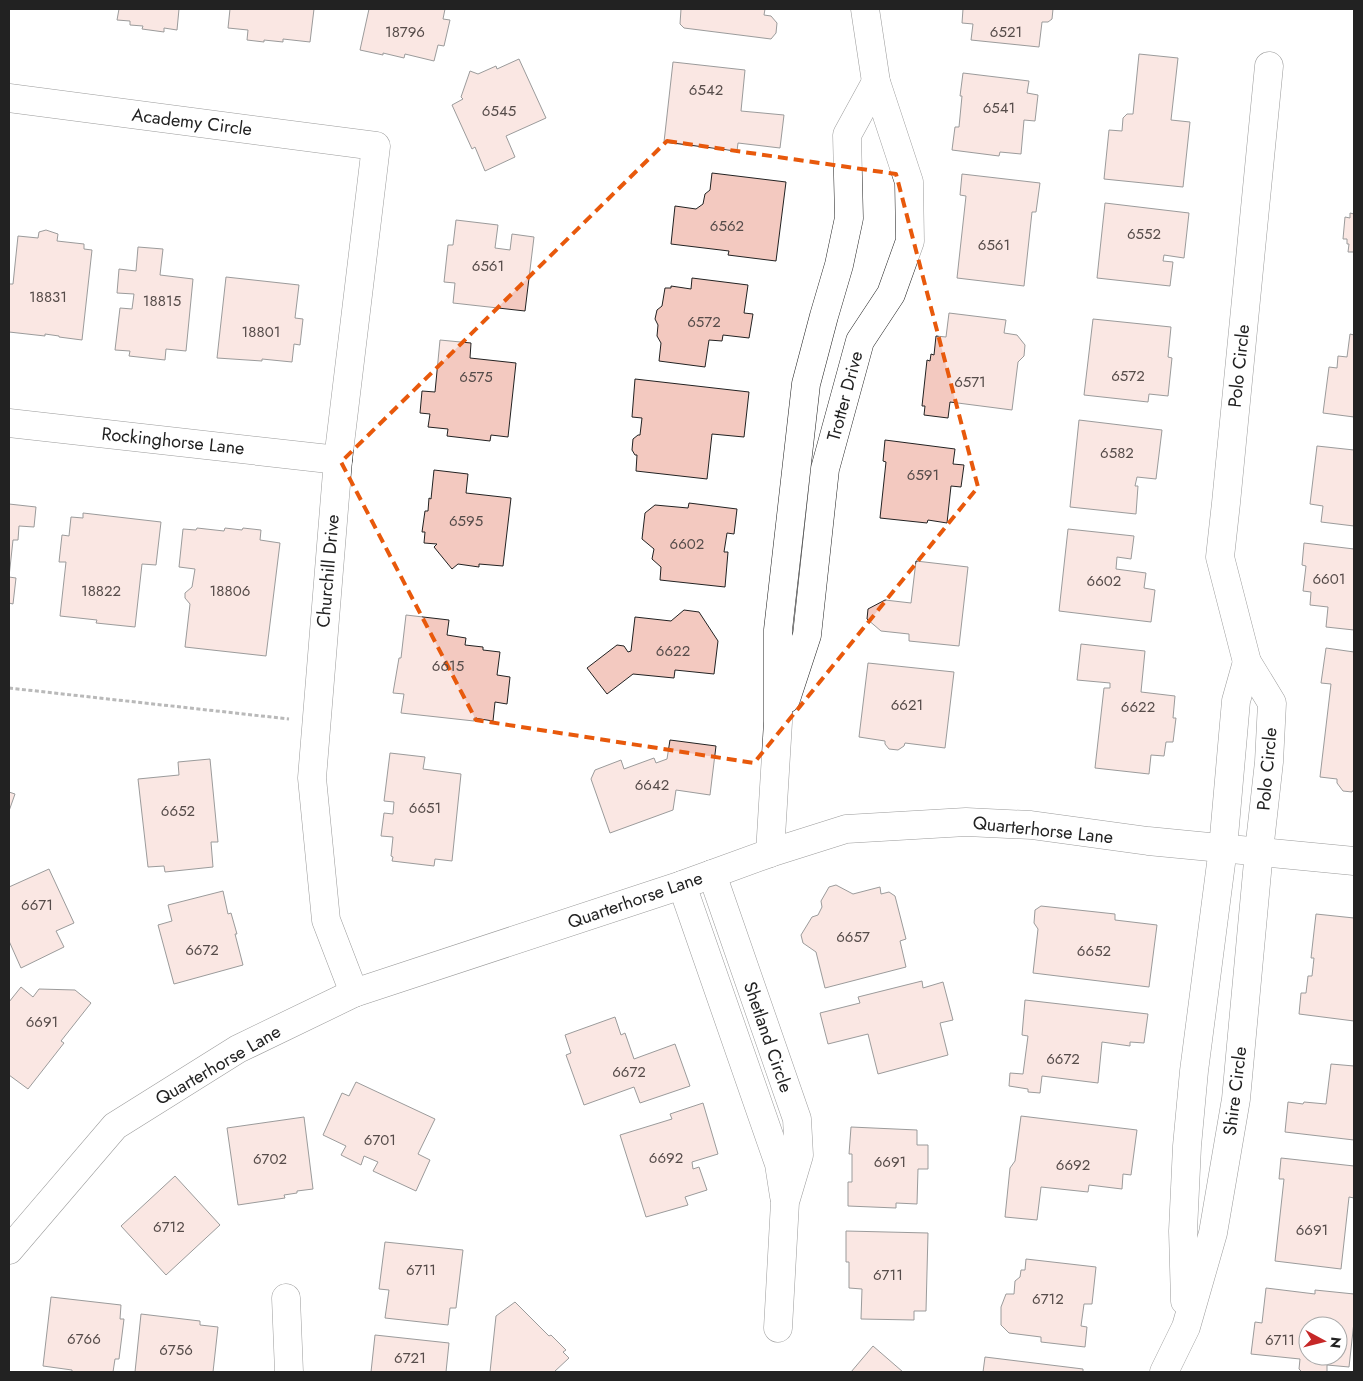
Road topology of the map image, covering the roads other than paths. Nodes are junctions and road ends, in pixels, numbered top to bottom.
1 (865, 9) edge
2 (1269, 66) dead end
3 (876, 82) junction
4 (9, 98) edge
5 (376, 146) joint
6 (9, 423) edge
7 (338, 460) junction
8 (1247, 662) junction
9 (778, 722) junction
10 (1223, 848) junction
11 (1259, 851) junction
12 (770, 853) junction
13 (1354, 861) edge
14 (712, 874) junction
15 (682, 884) junction
16 (354, 993) junction
17 (785, 1202) junction
18 (9, 1250) edge
19 (286, 1298) dead end
20 (1186, 1327) junction
21 (778, 1328) dead end
22 (289, 1372) edge
23 (1164, 1372) edge

1 - 3 street, Trotter Drive
2 - 8 street, Polo Circle
3 - 9 street, Trotter Drive
3 - 9 street, Trotter Drive
4 - 5 street, Academy Circle
5 - 7 street, Churchill Drive
6 - 7 street, Rockinghorse Lane
7 - 16 street, Churchill Drive
8 - 10 street, Polo Circle
8 - 11 street, Polo Circle
9 - 12 street, Trotter Drive
10 - 11 street, Quarterhorse Lane
10 - 12 street, Quarterhorse Lane
10 - 20 street, Shire Circle
11 - 13 street, Quarterhorse Lane
11 - 20 street, Shire Circle
12 - 14 street, Quarterhorse Lane
14 - 15 street, Quarterhorse Lane
14 - 17 street, Shetland Circle
15 - 16 street, Quarterhorse Lane
15 - 17 street, Shetland Circle
16 - 18 street, Quarterhorse Lane
17 - 21 street, Shetland Circle
19 - 22 street
20 - 23 street, Shire Circle

